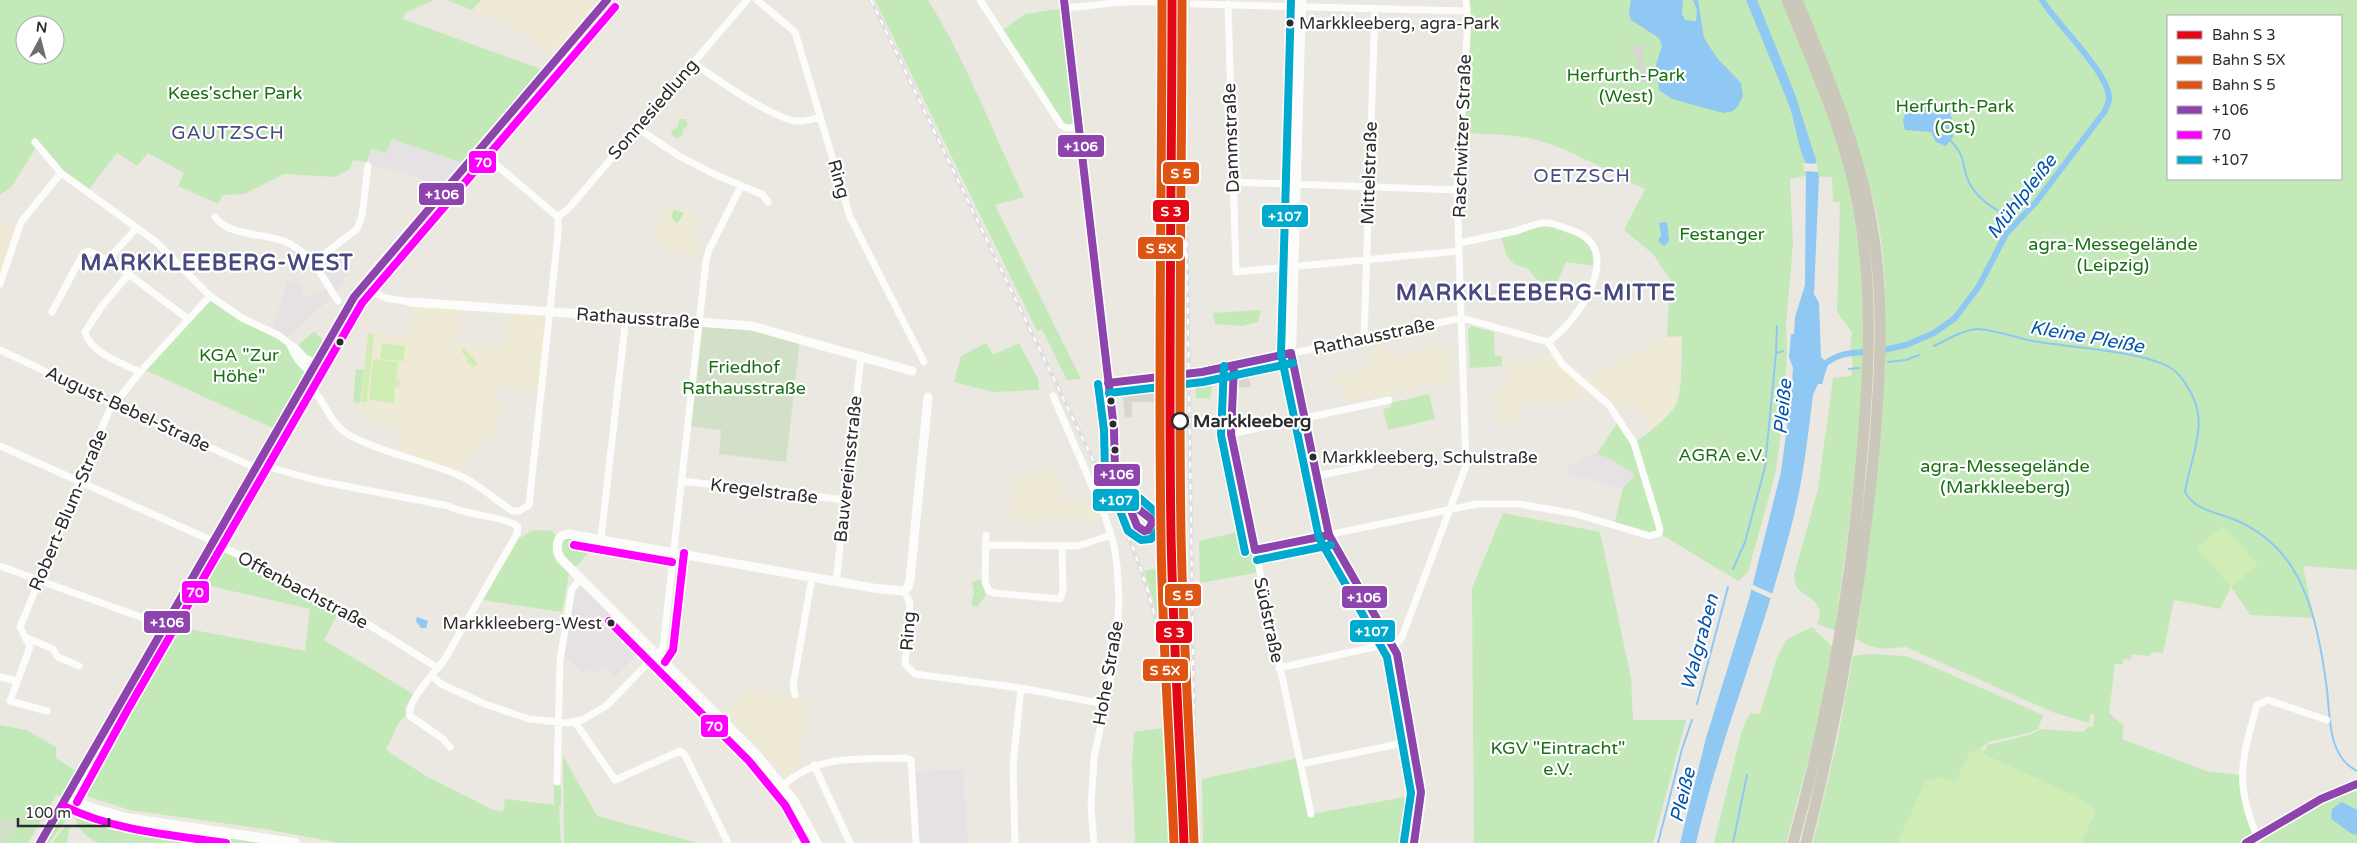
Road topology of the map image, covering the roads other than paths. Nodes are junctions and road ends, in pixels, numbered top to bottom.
1 (607, 0) edge
2 (747, 0) edge
3 (757, 0) edge
4 (980, 0) edge
5 (1466, 0) edge
6 (1787, 0) edge
7 (1798, 0) edge
8 (1124, 1) edge
9 (1154, 2) dead end
10 (766, 3) edge
11 (1301, 3) edge
12 (1064, 4) edge
13 (1193, 4) dead end
14 (1228, 4) junction
15 (1374, 8) junction
16 (1467, 11) junction
17 (693, 63) junction
18 (820, 117) junction
19 (1078, 127) junction
20 (637, 128) junction
21 (35, 142) dead end
22 (479, 150) junction
23 (368, 166) dead end
24 (61, 173) junction
25 (1233, 182) junction
26 (1296, 185) junction
27 (741, 186) junction
28 (1369, 187) junction
29 (1457, 190) junction
30 (1862, 198) junction
31 (768, 202) dead end
32 (215, 217) dead end
33 (558, 217) junction
34 (136, 228) junction
35 (1459, 243) junction
36 (1459, 251) junction
37 (110, 258) junction
38 (1367, 260) junction
39 (314, 262) junction
40 (1293, 267) junction
41 (128, 275) junction
42 (0, 284) edge
43 (362, 286) junction
44 (210, 296) junction
45 (338, 301) dead end
46 (411, 302) joint
47 (550, 311) junction
48 (52, 312) dead end
49 (626, 317) junction
50 (1462, 318) junction
51 (188, 319) junction
52 (699, 322) junction
53 (1364, 338) junction
54 (1548, 342) junction
55 (0, 350) edge
56 (1291, 354) junction
57 (861, 356) junction
58 (924, 362) dead end
59 (1234, 366) junction
60 (313, 368) junction
61 (912, 371) dead end
62 (140, 372) junction
63 (304, 383) junction
64 (1108, 383) junction
65 (1053, 396) dead end
66 (928, 397) dead end
67 (1389, 400) dead end
68 (114, 404) junction
69 (1306, 418) junction
70 (1231, 434) junction
71 (0, 446) edge
72 (1370, 465) dead end
73 (257, 466) junction
74 (1317, 476) junction
75 (682, 481) junction
76 (79, 482) junction
77 (845, 500) junction
78 (1128, 501) dead end
79 (1450, 508) junction
80 (1111, 534) junction
81 (986, 535) dead end
82 (1330, 535) junction
83 (601, 539) junction
84 (213, 542) junction
85 (985, 545) junction
86 (1062, 547) junction
87 (1255, 550) junction
88 (674, 552) junction
89 (0, 566) edge
90 (812, 577) junction
91 (581, 579) junction
92 (38, 580) junction
93 (836, 582) junction
94 (904, 591) junction
95 (165, 626) junction
96 (25, 637) junction
97 (1393, 645) junction
98 (1842, 651) junction
99 (657, 655) junction
100 (79, 666) dead end
101 (438, 668) junction
102 (1279, 668) junction
103 (0, 677) edge
104 (432, 677) junction
105 (16, 681) junction
106 (1022, 688) junction
107 (795, 695) dead end
108 (1104, 704) junction
109 (47, 711) dead end
110 (2327, 720) dead end
111 (575, 722) junction
112 (558, 723) junction
113 (1413, 741) junction
114 (450, 747) dead end
115 (1301, 764) junction
116 (814, 765) junction
117 (557, 782) dead end
118 (2357, 784) edge
119 (783, 785) junction
120 (68, 797) junction
121 (1311, 814) dead end
122 (2257, 836) junction
123 (815, 839) edge
124 (40, 843) edge
125 (295, 843) edge
126 (728, 843) edge
127 (795, 843) edge
128 (850, 843) edge
129 (916, 843) edge
130 (1015, 843) edge
131 (1094, 843) edge
132 (1414, 843) edge
133 (1793, 843) edge
134 (1806, 843) edge
135 (2246, 843) edge

1 - 22 main road
2 - 17 street, Sonnesiedlung
3 - 10 street, Ring
4 - 19 street
5 - 16 street, Raschwitzer Straße
6 - 30 highway
7 - 30 highway
8 - 9 street
8 - 12 street
10 - 18 street, Ring
11 - 14 street
11 - 15 street
11 - 26 main road
12 - 19 street
13 - 14 street
14 - 25 street, Dammstraße
15 - 16 street
15 - 28 street, Mittelstraße
16 - 29 street, Raschwitzer Straße
17 - 18 street
17 - 20 street, Sonnesiedlung
18 - 58 street, Ring
19 - 64 street
20 - 27 street
20 - 33 street, Sonnesiedlung
21 - 24 street
22 - 33 street
22 - 43 main road
23 - 39 street
24 - 34 street
24 - 42 street
25 - 26 street
25 - 40 street, Dammstraße
26 - 28 street
26 - 40 main road
27 - 31 street
27 - 52 street
28 - 29 street
28 - 38 street, Mittelstraße
29 - 35 street, Raschwitzer Straße
30 - 98 highway
32 - 39 street
33 - 47 street
34 - 37 street
34 - 44 street
35 - 36 street, Raschwitzer Straße
35 - 54 street
36 - 38 street
36 - 50 street, Raschwitzer Straße
37 - 41 street
37 - 48 street
38 - 40 street
38 - 53 street, Mittelstraße
39 - 45 street
40 - 56 main road
41 - 51 street
41 - 62 street
43 - 46 street, Rathausstraße
43 - 60 main road
44 - 51 street, Robert-Blum-Straße
44 - 60 street
46 - 47 street, Rathausstraße
47 - 49 street, Rathausstraße
47 - 63 street
49 - 52 street, Rathausstraße
49 - 83 street
50 - 53 street, Rathausstraße
50 - 54 street
50 - 79 street, Raschwitzer Straße
51 - 62 street, Robert-Blum-Straße
52 - 57 street, Rathausstraße
52 - 75 street
53 - 56 street, Rathausstraße
54 - 79 street
55 - 68 street, August-Bebel-Straße
56 - 59 street, Rathausstraße
56 - 69 main road
57 - 61 street, Rathausstraße
57 - 77 street, Bauvereinsstraße
59 - 64 street, Rathausstraße
59 - 70 street, Südstraße
60 - 63 main road
62 - 68 street, Robert-Blum-Straße
63 - 73 main road
64 - 78 street
65 - 80 street, Hohe Straße
66 - 94 street, Ring
67 - 69 street
68 - 73 street, August-Bebel-Straße
68 - 76 street, Robert-Blum-Straße
69 - 70 street
69 - 74 main road
70 - 87 street, Südstraße
71 - 76 street, Offenbachstraße
72 - 74 street
73 - 84 main road
73 - 101 street, August-Bebel-Straße
74 - 82 main road
75 - 77 street, Kregelstraße
75 - 88 street
76 - 84 street, Offenbachstraße
76 - 92 street, Robert-Blum-Straße
77 - 93 street, Bauvereinsstraße
79 - 82 street
79 - 97 street, Raschwitzer Straße
80 - 86 street
80 - 108 street, Hohe Straße
81 - 85 street
82 - 87 street
82 - 97 main road
83 - 88 street
83 - 91 street
84 - 95 main road
84 - 101 street, Offenbachstraße
85 - 86 street
85 - 86 street
87 - 102 street, Südstraße
88 - 90 street
88 - 99 street
89 - 92 street
90 - 93 street
90 - 107 street
91 - 99 street
91 - 112 street
92 - 95 street
92 - 96 street, Robert-Blum-Straße
93 - 94 street
94 - 106 street, Ring
95 - 120 main road
96 - 100 street
96 - 105 street, Robert-Blum-Straße
97 - 102 street
97 - 113 main road
98 - 133 highway
98 - 134 highway
99 - 111 street
99 - 119 street
101 - 104 street
102 - 115 street, Südstraße
103 - 105 street
104 - 112 street
104 - 114 street
105 - 109 street, Robert-Blum-Straße
106 - 108 street, Ring
106 - 130 street
108 - 131 street, Hohe Straße
110 - 122 street
111 - 112 street
111 - 126 street
112 - 117 street
113 - 115 street
113 - 132 main road
115 - 121 street, Südstraße
116 - 119 street
116 - 128 street
116 - 129 street
118 - 122 main road
119 - 123 street
120 - 124 main road
120 - 125 main road
122 - 135 main road
123 - 127 street

